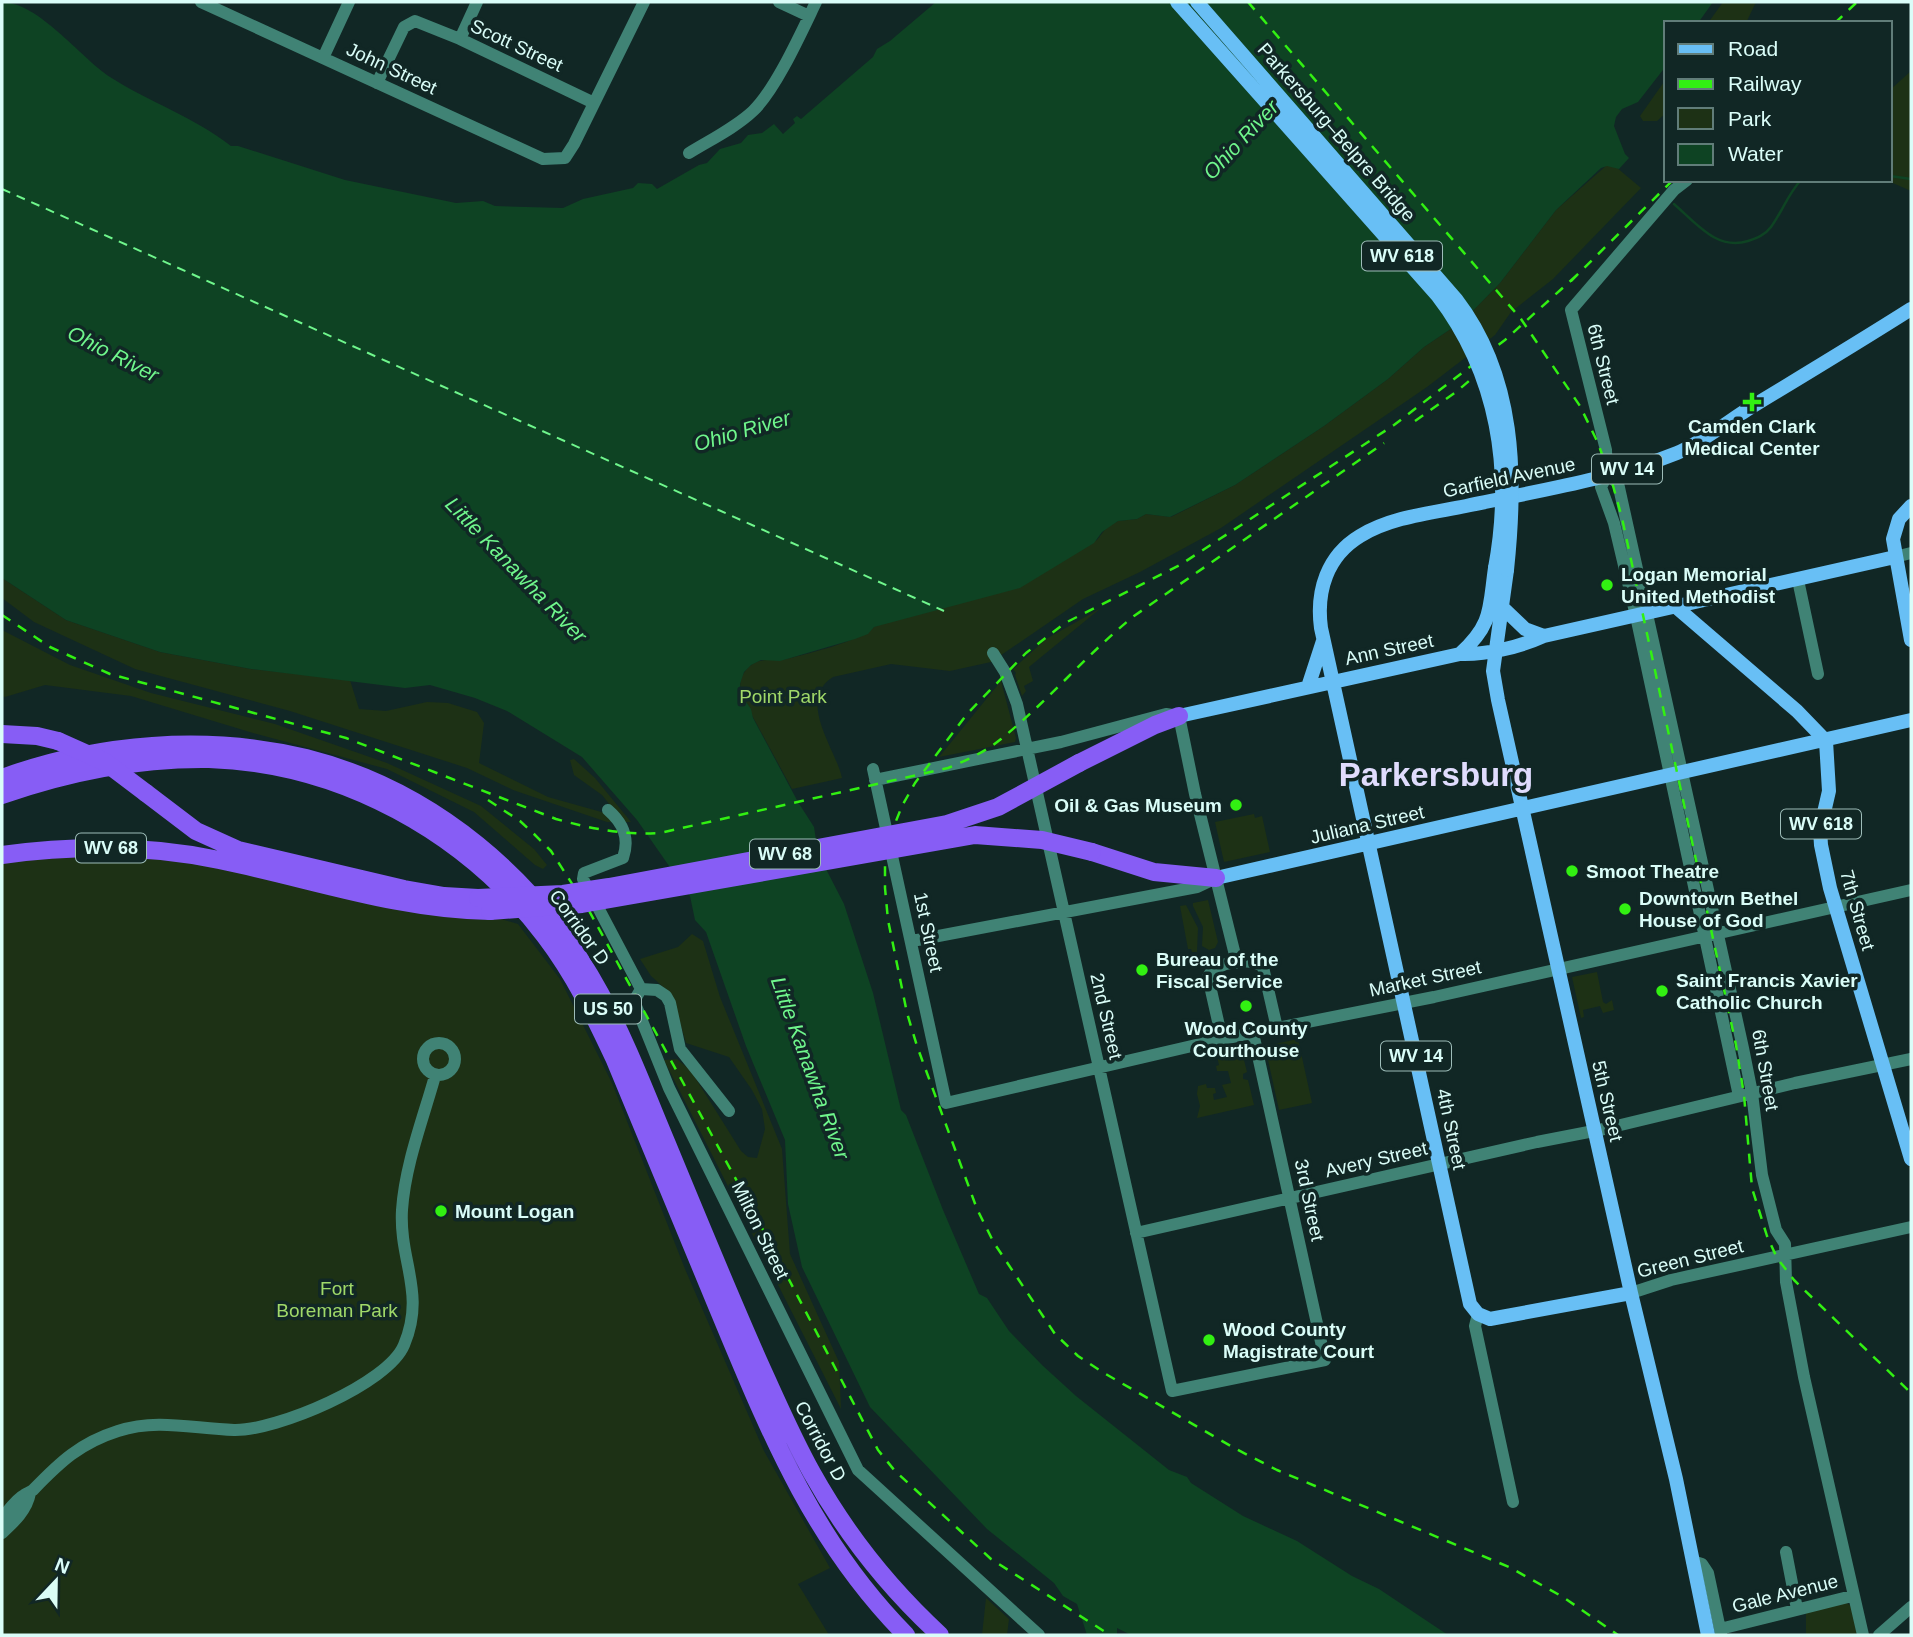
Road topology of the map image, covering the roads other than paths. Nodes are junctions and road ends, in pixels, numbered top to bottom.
1 (201, 2) edge
2 (349, 2) edge
3 (477, 2) edge
4 (645, 2) edge
5 (779, 2) edge
6 (816, 2) edge
7 (1177, 2) edge
8 (1197, 2) edge
9 (809, 16) junction
10 (460, 39) junction
11 (323, 58) junction
12 (377, 83) junction
13 (594, 103) junction
14 (689, 153) dead end
15 (1684, 182) edge
16 (1911, 309) edge
17 (1607, 475) junction
18 (1911, 506) edge
19 (1911, 553) edge
20 (1895, 557) junction
21 (1873, 562) junction
22 (1501, 569) junction
23 (1899, 575) junction
24 (1798, 580) junction
25 (1502, 607) junction
26 (1676, 607) junction
27 (1641, 615) junction
28 (1544, 636) junction
29 (1324, 638) junction
30 (1911, 640) edge
31 (1496, 649) junction
32 (993, 653) dead end
33 (1479, 653) junction
34 (1460, 654) junction
35 (1493, 671) junction
36 (1818, 674) dead end
37 (1335, 680) junction
38 (1308, 687) junction
39 (1179, 716) junction
40 (1911, 720) edge
41 (2, 734) edge
42 (1826, 741) junction
43 (1027, 749) junction
44 (1676, 774) junction
45 (874, 775) joint
46 (2, 778) edge
47 (2, 795) edge
48 (1522, 808) junction
49 (608, 810) dead end
50 (1370, 844) junction
51 (2, 855) edge
52 (1216, 878) junction
53 (1911, 890) edge
54 (484, 904) junction
55 (1837, 906) junction
56 (1063, 912) junction
57 (1712, 937) junction
58 (912, 941) junction
59 (1237, 963) junction
60 (1558, 969) junction
61 (642, 989) junction
62 (1405, 1002) junction
63 (1278, 1028) junction
64 (1253, 1033) junction
65 (1222, 1039) junction
66 (1911, 1059) edge
67 (1884, 1064) junction
68 (1099, 1067) junction
69 (435, 1076) dead end
70 (1752, 1093) junction
71 (1739, 1097) junction
72 (946, 1103) joint
73 (729, 1111) dead end
74 (1594, 1130) junction
75 (1911, 1159) edge
76 (1440, 1164) junction
77 (1289, 1198) junction
78 (1911, 1227) edge
79 (1136, 1233) junction
80 (1784, 1257) junction
81 (1631, 1293) junction
82 (1478, 1314) junction
83 (1172, 1391) joint
84 (30, 1493) junction
85 (1513, 1502) dead end
86 (2, 1518) edge
87 (2, 1533) edge
88 (1786, 1552) dead end
89 (1852, 1596) junction
90 (1911, 1607) edge
91 (1797, 1609) junction
92 (1717, 1633) edge
93 (906, 1635) edge
94 (940, 1635) edge
95 (1039, 1635) edge
96 (1863, 1635) edge
97 (1878, 1635) edge

1 - 11 street, John Street
2 - 11 street
3 - 10 street
4 - 13 street
5 - 9 street
6 - 9 street
7 - 22 main road, Parkersburg–Belpre Bridge / WV 618, bridge
8 - 22 main road, Parkersburg–Belpre Bridge / WV 618, bridge
9 - 14 street
10 - 12 street, Scott Street
10 - 13 street, Scott Street
11 - 12 street, John Street
12 - 13 street, John Street
15 - 17 street, 6th Street
16 - 17 main road, Garfield Avenue / WV 14
17 - 27 street, 6th Street
17 - 29 main road, Garfield Avenue / WV 14
18 - 20 main road
19 - 20 street, Ann Street
20 - 21 main road, Ann Street
20 - 23 main road
21 - 23 main road
21 - 24 main road, Ann Street
22 - 25 main road, Parkersburg–Belpre Bridge / WV 618
22 - 34 main road, Parkersburg–Belpre Bridge / WV 618
23 - 30 main road
24 - 26 main road, Ann Street
24 - 36 street
25 - 28 main road
25 - 31 main road, Parkersburg–Belpre Bridge
26 - 27 main road, Ann Street
26 - 42 main road
27 - 28 main road, Ann Street
27 - 44 street, 6th Street
28 - 31 main road, Ann Street
29 - 37 main road, Garfield Avenue / WV 14
29 - 38 main road
31 - 33 main road, Ann Street
31 - 35 main road, 5th Street
32 - 43 street, 2nd Street
33 - 34 main road, Ann Street
33 - 35 main road
34 - 37 main road, Ann Street
35 - 48 main road, 5th Street
37 - 38 main road, Ann Street
37 - 50 main road, 4th Street / WV 14
38 - 39 main road, Ann Street / WV 68
39 - 43 street, Ann Street
39 - 52 street
39 - 54 highway, WV 68, bridge
40 - 42 main road, Juliana Street
41 - 54 highway, WV 68, bridge
42 - 44 main road, Juliana Street
42 - 55 main road, 7th Street / WV 618
43 - 45 street, Ann Street
43 - 56 street, 2nd Street
44 - 48 main road, Juliana Street
44 - 57 street, 6th Street
45 - 58 street, 1st Street
46 - 94 highway, Corridor D / US 50
47 - 93 highway, Corridor D / US 50
48 - 50 main road, Juliana Street / WV 68
48 - 60 main road, 5th Street
49 - 61 street, Milton Street
50 - 52 main road, Juliana Street / WV 68
50 - 62 main road, 4th Street / WV 14
51 - 54 highway, WV 68
52 - 54 highway, WV 68, bridge
52 - 56 street, Juliana Street
52 - 59 street
53 - 55 street, Market Street
55 - 57 street, Market Street
55 - 67 main road, 7th Street / WV 618
56 - 58 street, Juliana Street
56 - 68 street, 2nd Street
57 - 60 street, Market Street
57 - 70 street, 6th Street
57 - 71 street, 6th Street
58 - 72 street, 1st Street
59 - 63 street
59 - 65 street
60 - 62 street, Market Street
60 - 74 main road, 5th Street
61 - 73 street
61 - 95 street, Milton Street
62 - 63 street, Market Street
62 - 76 main road, 4th Street / WV 14
63 - 64 street, Market Street
64 - 65 street, Market Street
64 - 77 street, 3rd Street
65 - 68 street, Market Street
66 - 67 street, Avery Street
67 - 70 street, Avery Street
67 - 75 main road, 7th Street / WV 618
68 - 72 street, Market Street
68 - 79 street, 2nd Street
69 - 84 street
70 - 71 street, Avery Street
70 - 80 street, 6th Street
71 - 74 street, Avery Street
74 - 76 street, Avery Street
74 - 81 main road, 5th Street
76 - 77 street, Avery Street
76 - 82 main road, 4th Street / WV 14
77 - 79 street, Avery Street
77 - 83 street, 3rd Street
78 - 80 street, Green Street
79 - 83 street, 2nd Street
80 - 81 street, Green Street
80 - 89 street, 6th Street
81 - 82 main road, Green Street
81 - 92 main road, 5th Street
82 - 85 street, 4th Street
84 - 86 street
84 - 87 street
88 - 91 street
89 - 91 street, Gale Avenue
89 - 96 street, 6th Street
90 - 97 street
91 - 92 street, Gale Avenue

